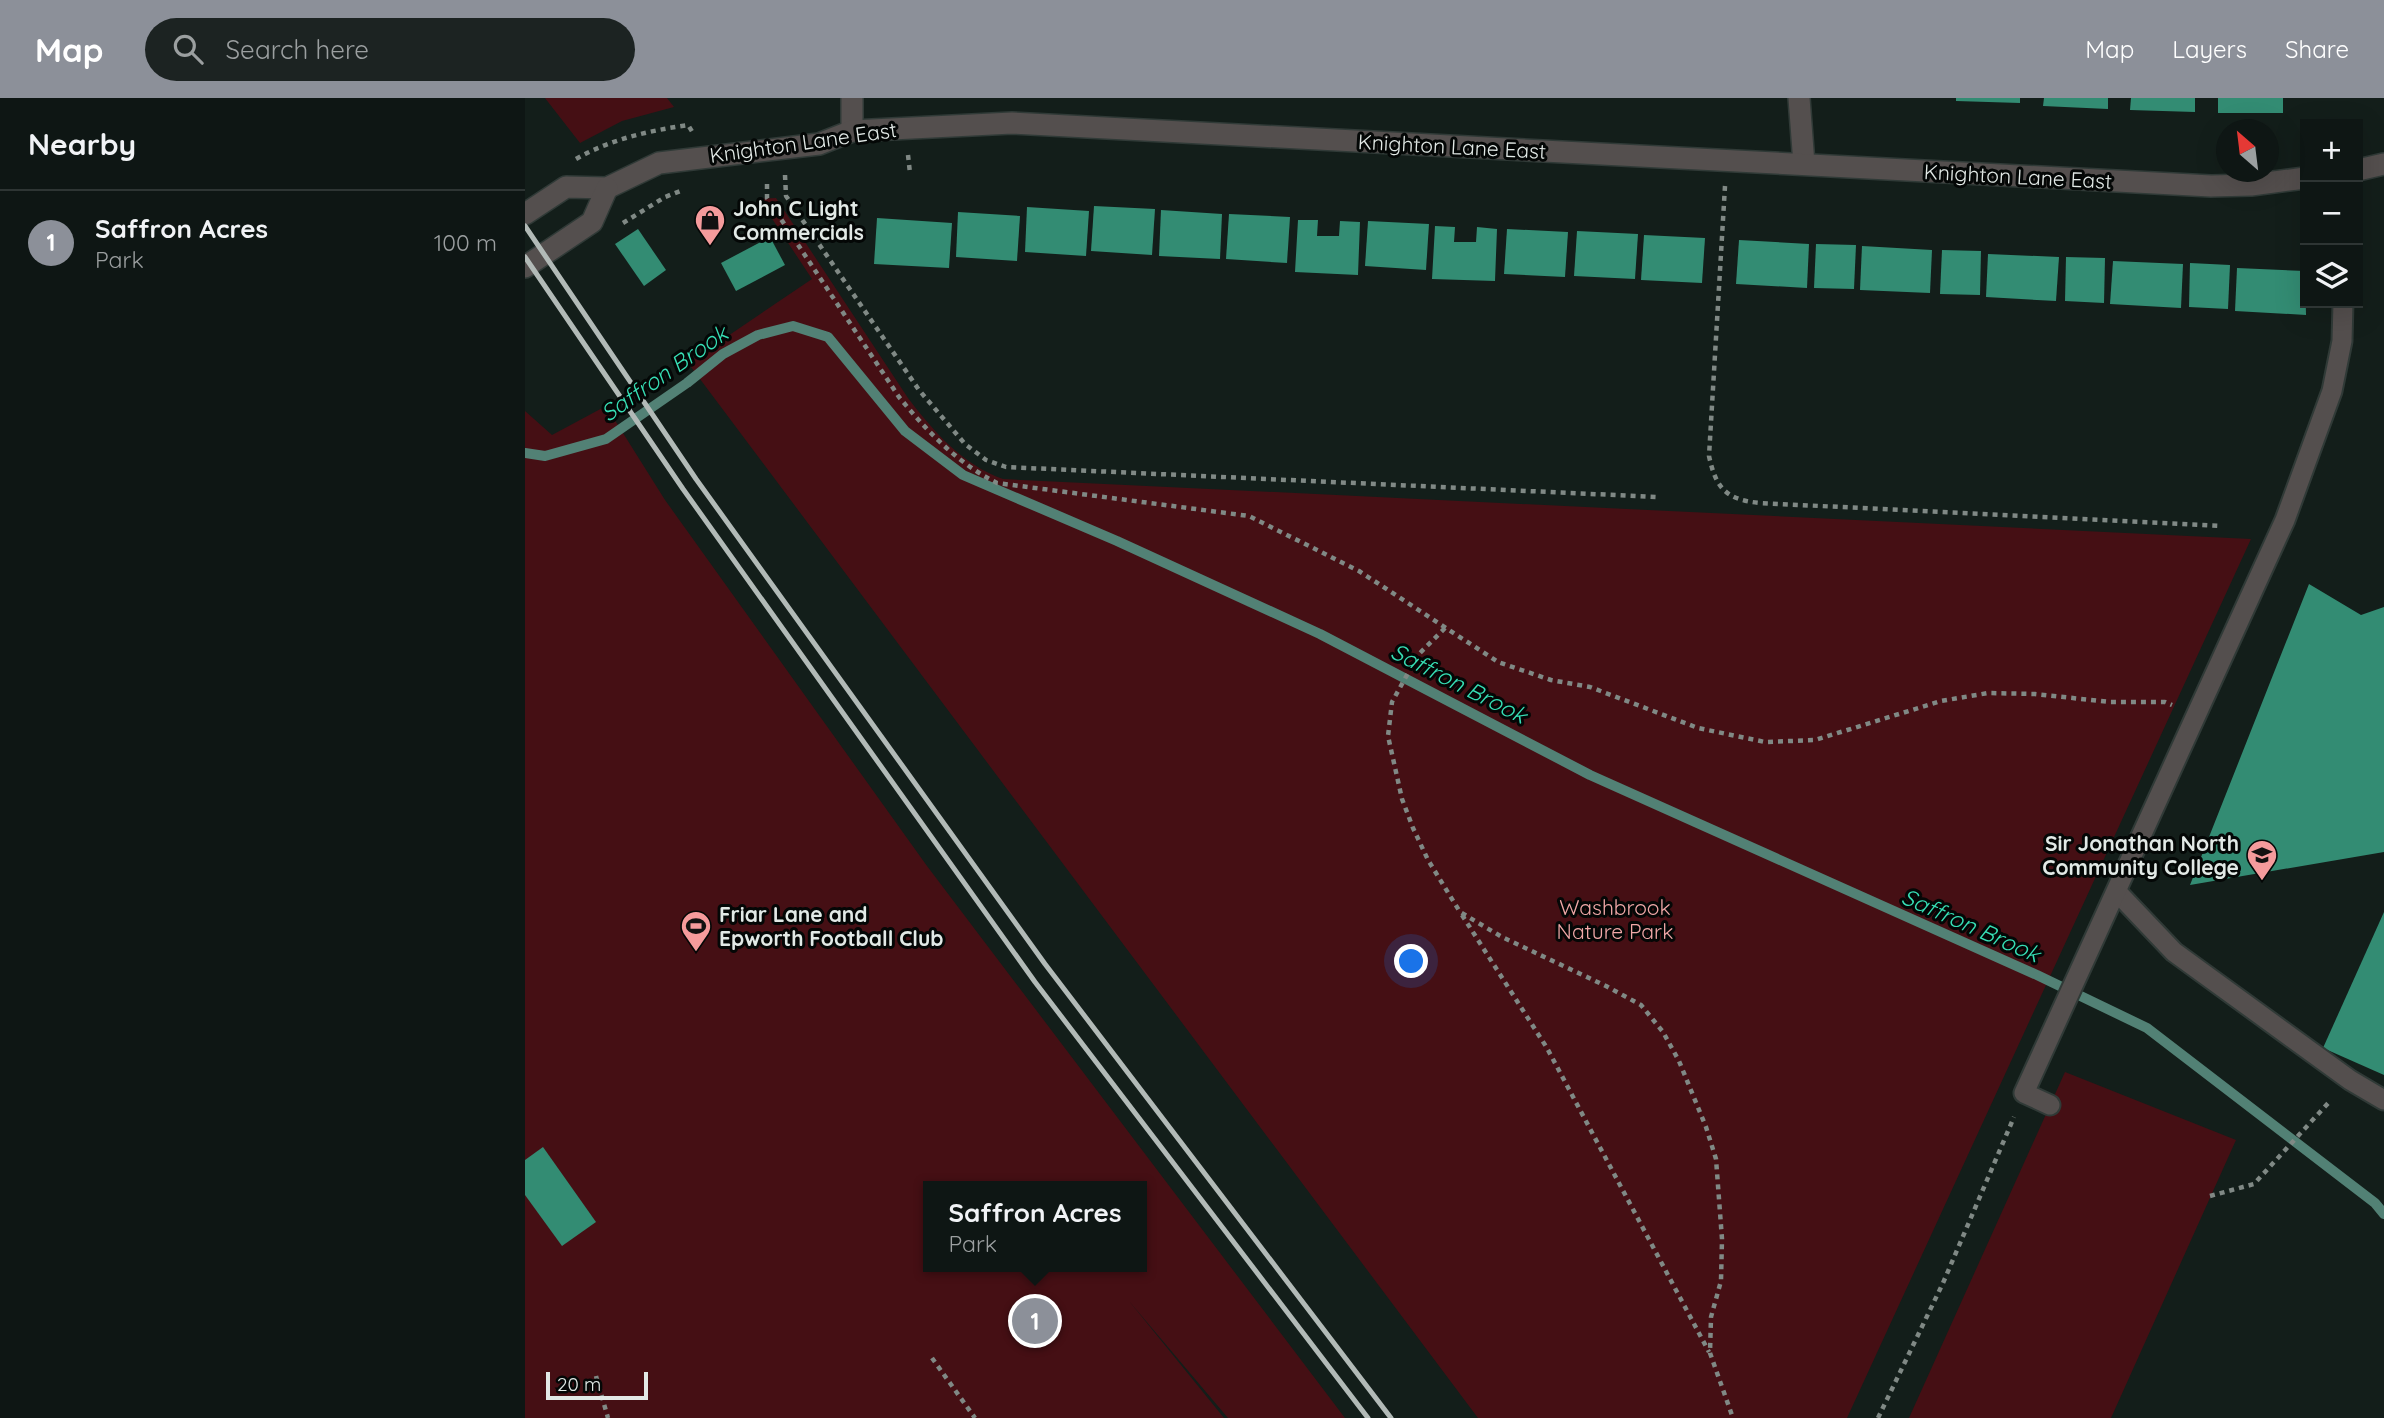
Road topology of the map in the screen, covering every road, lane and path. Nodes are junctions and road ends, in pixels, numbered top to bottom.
1 (852, 98) edge
2 (1799, 98) edge
3 (688, 125) dead end
4 (852, 131) junction
5 (783, 150) junction
6 (908, 155) dead end
7 (1727, 160) junction
8 (569, 163) dead end
9 (2384, 163) edge
10 (1804, 164) junction
11 (2363, 169) edge
12 (910, 173) dead end
13 (2300, 179) edge
14 (767, 184) dead end
15 (607, 188) junction
16 (525, 214) edge
17 (525, 267) edge
18 (2343, 308) edge
19 (1658, 497) dead end
20 (2222, 526) dead end
21 (1445, 628) junction
22 (2196, 714) junction
23 (2117, 892) junction
24 (1460, 912) junction
25 (2350, 1080) junction
26 (2024, 1093) junction
27 (2384, 1100) edge
28 (2050, 1105) dead end
29 (2210, 1196) dead end
30 (1710, 1353) junction
31 (932, 1358) dead end
32 (596, 1376) dead end
33 (608, 1418) edge
34 (975, 1418) edge
35 (1733, 1418) edge
36 (1878, 1418) edge

1 - 4 street
2 - 10 street
3 - 8 path, Knighton Lane East
4 - 5 street, Knighton Lane East
4 - 7 street, Knighton Lane East
5 - 15 street, Knighton Lane East
5 - 19 path
6 - 12 path
7 - 10 street, Knighton Lane East
7 - 20 path
9 - 11 street
10 - 13 street, Knighton Lane East
14 - 21 path
15 - 16 street, Knighton Lane East
15 - 17 street
18 - 22 lane
21 - 22 path
21 - 24 path
22 - 23 lane
23 - 25 lane
23 - 26 lane
24 - 30 path
24 - 30 path
25 - 27 lane
25 - 29 path
26 - 28 lane
26 - 36 path
30 - 35 path
31 - 34 path
32 - 33 path

